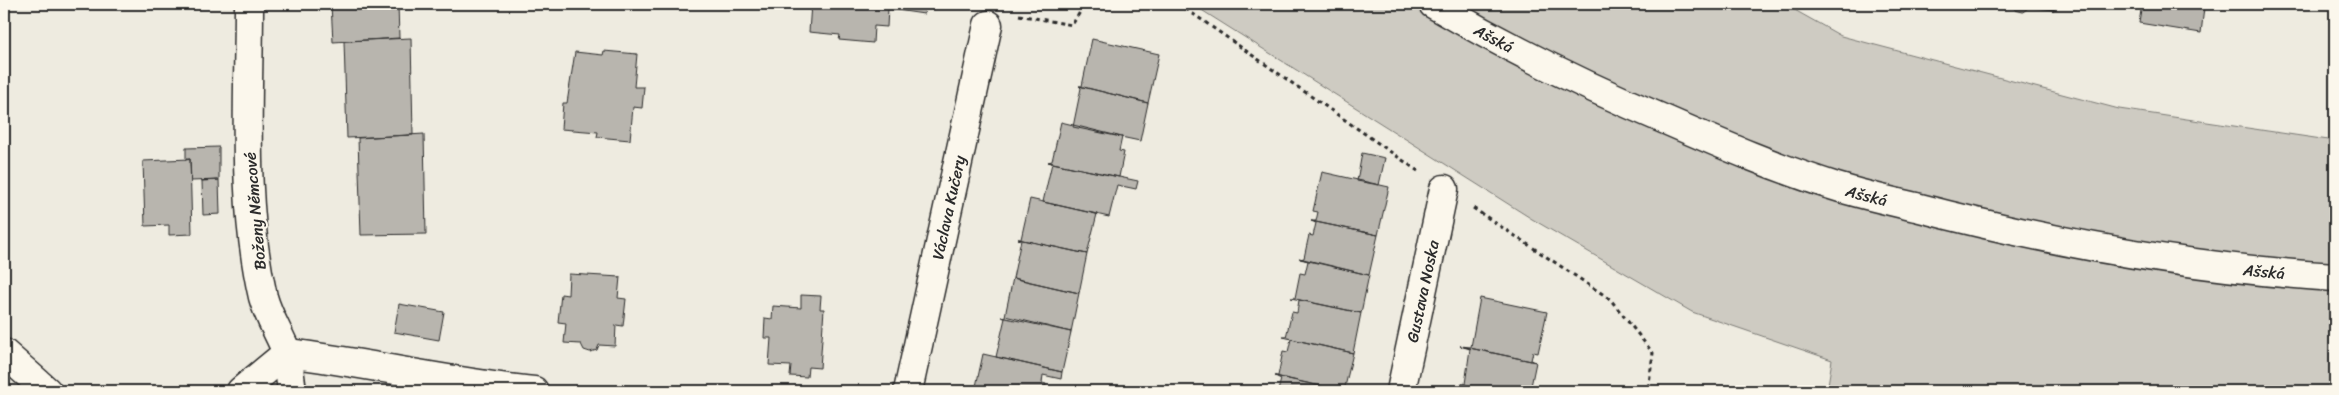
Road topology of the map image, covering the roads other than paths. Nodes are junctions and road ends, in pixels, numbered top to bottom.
1 (249, 4) edge
2 (1433, 4) edge
3 (988, 25) road end
4 (1444, 189) dead end
5 (2335, 277) edge
6 (4, 353) edge
7 (288, 353) junction
8 (47, 391) edge
9 (241, 391) edge
10 (292, 391) edge
11 (534, 391) edge
12 (908, 391) edge
13 (1401, 391) edge

1 - 7 street, Boženy Němcové
2 - 5 street, Ašská
3 - 12 street, Václava Kučery
4 - 13 street, Gustava Noska
6 - 8 street
7 - 9 street
7 - 10 street, Boženy Němcové
7 - 11 street

